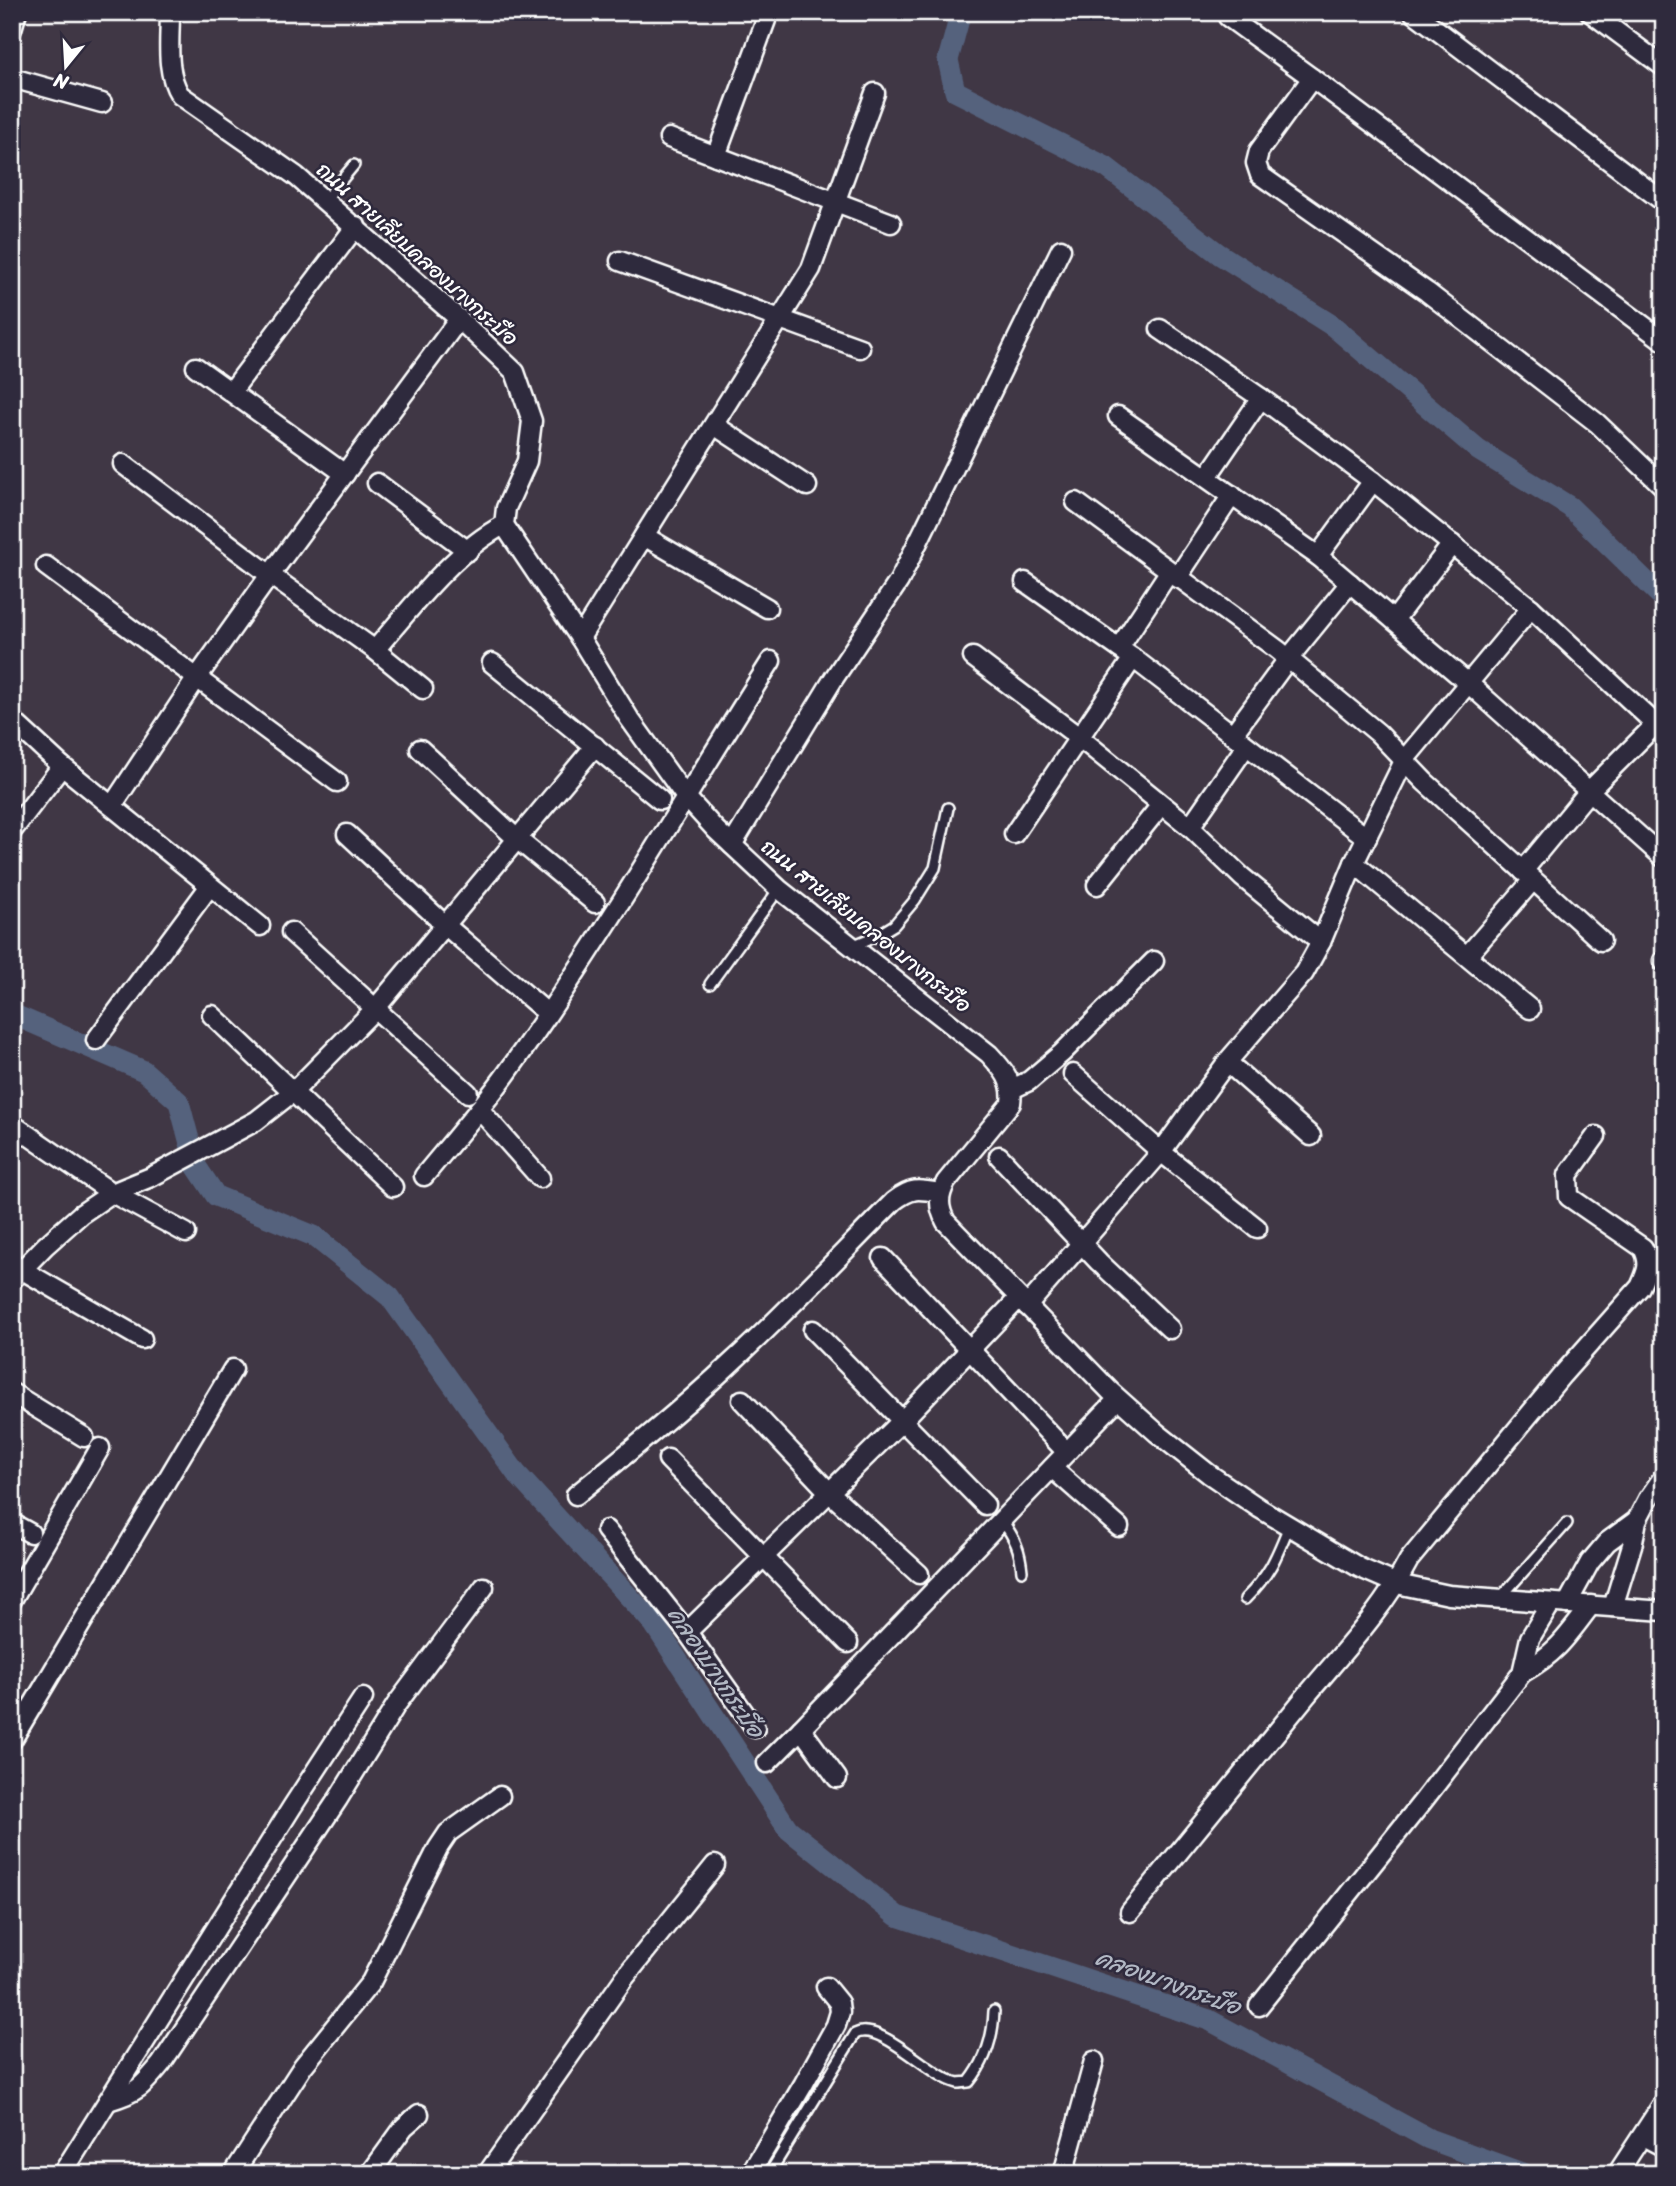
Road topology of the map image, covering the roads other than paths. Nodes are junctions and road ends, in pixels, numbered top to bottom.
1 (17, 12) edge
2 (170, 12) edge
3 (769, 12) edge
4 (1414, 12) edge
5 (1590, 12) edge
6 (1227, 17) dead end
7 (12, 29) edge
8 (1664, 67) edge
9 (12, 78) edge
10 (1311, 78) junction
11 (875, 93) dead end
12 (102, 103) dead end
13 (669, 138) dead end
14 (716, 156) junction
15 (354, 165) dead end
16 (325, 201) junction
17 (836, 202) junction
18 (1664, 202) edge
19 (891, 223) dead end
20 (356, 226) junction
21 (1061, 249) dead end
22 (620, 261) dead end
23 (459, 318) junction
24 (780, 319) junction
25 (1160, 329) dead end
26 (1664, 341) edge
27 (860, 348) dead end
28 (196, 367) dead end
29 (232, 392) junction
30 (1261, 398) junction
31 (1118, 415) dead end
32 (714, 425) junction
33 (123, 464) dead end
34 (345, 474) junction
35 (1207, 477) junction
36 (1373, 481) junction
37 (377, 484) dead end
38 (807, 486) dead end
39 (1664, 487) edge
40 (1232, 495) junction
41 (1076, 502) dead end
42 (504, 525) junction
43 (644, 536) junction
44 (1451, 544) junction
45 (468, 551) junction
46 (1318, 556) junction
47 (46, 566) dead end
48 (270, 575) junction
49 (1173, 575) junction
50 (1025, 582) dead end
51 (1350, 583) junction
52 (767, 608) dead end
53 (1531, 608) junction
54 (1394, 620) junction
55 (580, 638) junction
56 (374, 650) junction
57 (1126, 653) junction
58 (973, 657) dead end
59 (1287, 659) junction
60 (771, 660) dead end
61 (492, 663) dead end
62 (197, 679) junction
63 (1468, 683) junction
64 (423, 690) dead end
65 (12, 720) edge
66 (1661, 724) edge
67 (1080, 738) junction
68 (1240, 740) junction
69 (595, 746) junction
70 (420, 749) dead end
71 (1405, 759) junction
72 (62, 766) junction
73 (337, 782) dead end
74 (1589, 791) junction
75 (685, 796) junction
76 (660, 800) dead end
77 (1161, 805) junction
78 (112, 806) junction
79 (948, 808) dead end
80 (1189, 827) junction
81 (12, 831) edge
82 (347, 834) dead end
83 (1014, 834) dead end
84 (1367, 838) junction
85 (517, 839) junction
86 (732, 845) junction
87 (1664, 858) edge
88 (1354, 863) junction
89 (1528, 875) junction
90 (1097, 885) dead end
91 (209, 887) junction
92 (779, 889) junction
93 (595, 904) dead end
94 (445, 925) junction
95 (260, 926) dead end
96 (291, 932) dead end
97 (1321, 942) junction
98 (1601, 942) dead end
99 (852, 946) junction
100 (1467, 956) junction
101 (1154, 961) dead end
102 (710, 984) dead end
103 (540, 1007) dead end
104 (375, 1009) junction
105 (1530, 1009) dead end
106 (212, 1015) dead end
107 (96, 1040) dead end
108 (1227, 1062) junction
109 (1073, 1074) dead end
110 (1012, 1089) junction
111 (293, 1092) junction
112 (468, 1093) dead end
113 (479, 1110) junction
114 (12, 1124) edge
115 (1311, 1136) dead end
116 (1596, 1136) dead end
117 (1161, 1152) junction
118 (999, 1156) dead end
119 (424, 1177) dead end
120 (540, 1178) dead end
121 (393, 1186) dead end
122 (112, 1193) junction
123 (940, 1193) junction
124 (1257, 1228) dead end
125 (186, 1233) dead end
126 (1081, 1242) junction
127 (883, 1258) dead end
128 (15, 1271) edge
129 (1023, 1302) junction
130 (1170, 1329) dead end
131 (813, 1330) dead end
132 (142, 1339) dead end
133 (971, 1351) junction
134 (233, 1369) dead end
135 (12, 1393) edge
136 (1118, 1399) junction
137 (742, 1401) dead end
138 (902, 1422) junction
139 (84, 1437) dead end
140 (1061, 1446) dead end
141 (100, 1448) dead end
142 (668, 1459) dead end
143 (1052, 1468) junction
144 (1664, 1476) edge
145 (831, 1493) junction
146 (576, 1495) dead end
147 (985, 1505) dead end
148 (1002, 1520) junction
149 (1637, 1520) junction
150 (12, 1523) edge
151 (1567, 1523) dead end
152 (1289, 1526) junction
153 (1119, 1527) dead end
154 (606, 1530) dead end
155 (30, 1533) dead end
156 (764, 1557) junction
157 (1022, 1572) dead end
158 (919, 1574) dead end
159 (1396, 1584) junction
160 (484, 1587) dead end
161 (1245, 1599) dead end
162 (1499, 1599) junction
163 (12, 1600) edge
164 (1559, 1603) junction
165 (1591, 1605) junction
166 (1613, 1608) junction
167 (1664, 1611) edge
168 (687, 1632) junction
169 (848, 1643) dead end
170 (1522, 1673) junction
171 (363, 1698) dead end
172 (755, 1728) dead end
173 (801, 1729) junction
174 (12, 1740) edge
175 (766, 1763) dead end
176 (837, 1778) dead end
177 (500, 1796) dead end
178 (715, 1865) dead end
179 (1130, 1912) dead end
180 (826, 1987) dead end
181 (1259, 2006) dead end
182 (994, 2011) dead end
183 (1094, 2061) dead end
184 (108, 2101) junction
185 (1664, 2102) edge
186 (419, 2114) dead end
187 (1643, 2136) junction
188 (1664, 2147) edge
189 (62, 2174) edge
190 (233, 2174) edge
191 (370, 2174) edge
192 (487, 2174) edge
193 (750, 2174) edge
194 (769, 2174) edge
195 (1063, 2174) edge
196 (1617, 2174) edge

1 - 7 street
2 - 16 street, ถนน สายเลียบคลองบางกระบือ
3 - 14 street
4 - 18 street
5 - 8 street
6 - 10 street
9 - 12 street
10 - 26 street
10 - 39 street
11 - 17 street
13 - 14 street
14 - 17 street
15 - 16 lane
16 - 20 street, ถนน สายเลียบคลองบางกระบือ
17 - 19 street
17 - 24 street
20 - 23 street, ถนน สายเลียบคลองบางกระบือ
20 - 29 street
21 - 86 street
22 - 24 street
23 - 34 street
23 - 42 street, ถนน สายเลียบคลองบางกระบือ
24 - 27 street
24 - 32 street
25 - 30 street
28 - 29 street
29 - 34 street
30 - 35 street
30 - 36 street
31 - 35 street
32 - 38 street
32 - 43 street
33 - 48 street
34 - 48 street
35 - 40 street
36 - 44 street
36 - 46 street
37 - 45 street
40 - 46 street
40 - 49 street
41 - 49 street
42 - 45 street
42 - 55 street, ถนน สายเลียบคลองบางกระบือ
43 - 52 street
43 - 55 street
44 - 53 street
44 - 54 street
45 - 56 street
46 - 51 street
47 - 62 street
48 - 56 street
48 - 62 street
49 - 57 street
49 - 59 street
50 - 57 street
51 - 54 street
51 - 59 street
53 - 63 street
53 - 66 street
54 - 63 street
55 - 75 street, ถนน สายเลียบคลองบางกระบือ
56 - 64 street
57 - 67 street
57 - 68 street
58 - 67 street
59 - 68 street
59 - 71 street
60 - 75 street
61 - 69 street
62 - 73 street
62 - 78 street
63 - 71 street
63 - 74 street
65 - 72 street
66 - 74 street
67 - 77 street
67 - 83 street
68 - 80 street
68 - 84 street
69 - 76 street
69 - 85 street
70 - 85 street
71 - 84 street
71 - 89 street
72 - 78 street
72 - 81 street
74 - 87 street
74 - 89 street
75 - 86 street, ถนน สายเลียบคลองบางกระบือ
75 - 113 street
77 - 80 street
77 - 90 street
78 - 91 street
79 - 99 lane
80 - 97 street
82 - 94 street
84 - 88 street
85 - 93 street
85 - 94 street
86 - 92 street, ถนน สายเลียบคลองบางกระบือ
88 - 97 street
88 - 100 street
89 - 98 street
89 - 100 street
91 - 95 street
91 - 107 street
92 - 99 street, ถนน สายเลียบคลองบางกระบือ
92 - 102 lane
94 - 103 street
94 - 104 street
96 - 104 street
97 - 108 street
99 - 110 street, ถนน สายเลียบคลองบางกระบือ
100 - 105 street
101 - 110 street
104 - 111 street
104 - 112 street
106 - 111 street
108 - 115 street
108 - 117 street
109 - 117 street
110 - 123 street
111 - 121 street
111 - 122 street
113 - 119 street
113 - 120 street
114 - 122 street
116 - 159 street
117 - 124 street
117 - 126 street
118 - 126 street
122 - 125 street
122 - 128 street
123 - 129 street
123 - 146 street
126 - 129 street
126 - 130 street
127 - 133 street
128 - 132 street
129 - 133 street
129 - 136 street
131 - 138 street
133 - 138 street
133 - 140 street
134 - 174 street
135 - 139 street
136 - 143 street
136 - 152 street
137 - 145 street
138 - 145 street
138 - 147 street
141 - 163 street
142 - 156 street
143 - 148 street
143 - 153 street
144 - 149 street
145 - 156 street
145 - 158 street
148 - 157 lane
148 - 173 street
149 - 164 street
149 - 166 street
150 - 155 street
151 - 162 lane
152 - 159 street
152 - 161 lane
154 - 168 street
156 - 168 street
156 - 169 street
159 - 162 street
159 - 179 street
160 - 184 street
162 - 164 street
164 - 165 street
164 - 170 street
165 - 166 street
165 - 170 street
166 - 167 street
168 - 172 street
170 - 181 street
171 - 184 street
173 - 175 street
173 - 176 street
177 - 190 street
178 - 192 street
180 - 193 street
182 - 194 lane
183 - 195 street
184 - 189 street
185 - 187 street
186 - 191 street
187 - 188 street
187 - 196 street

